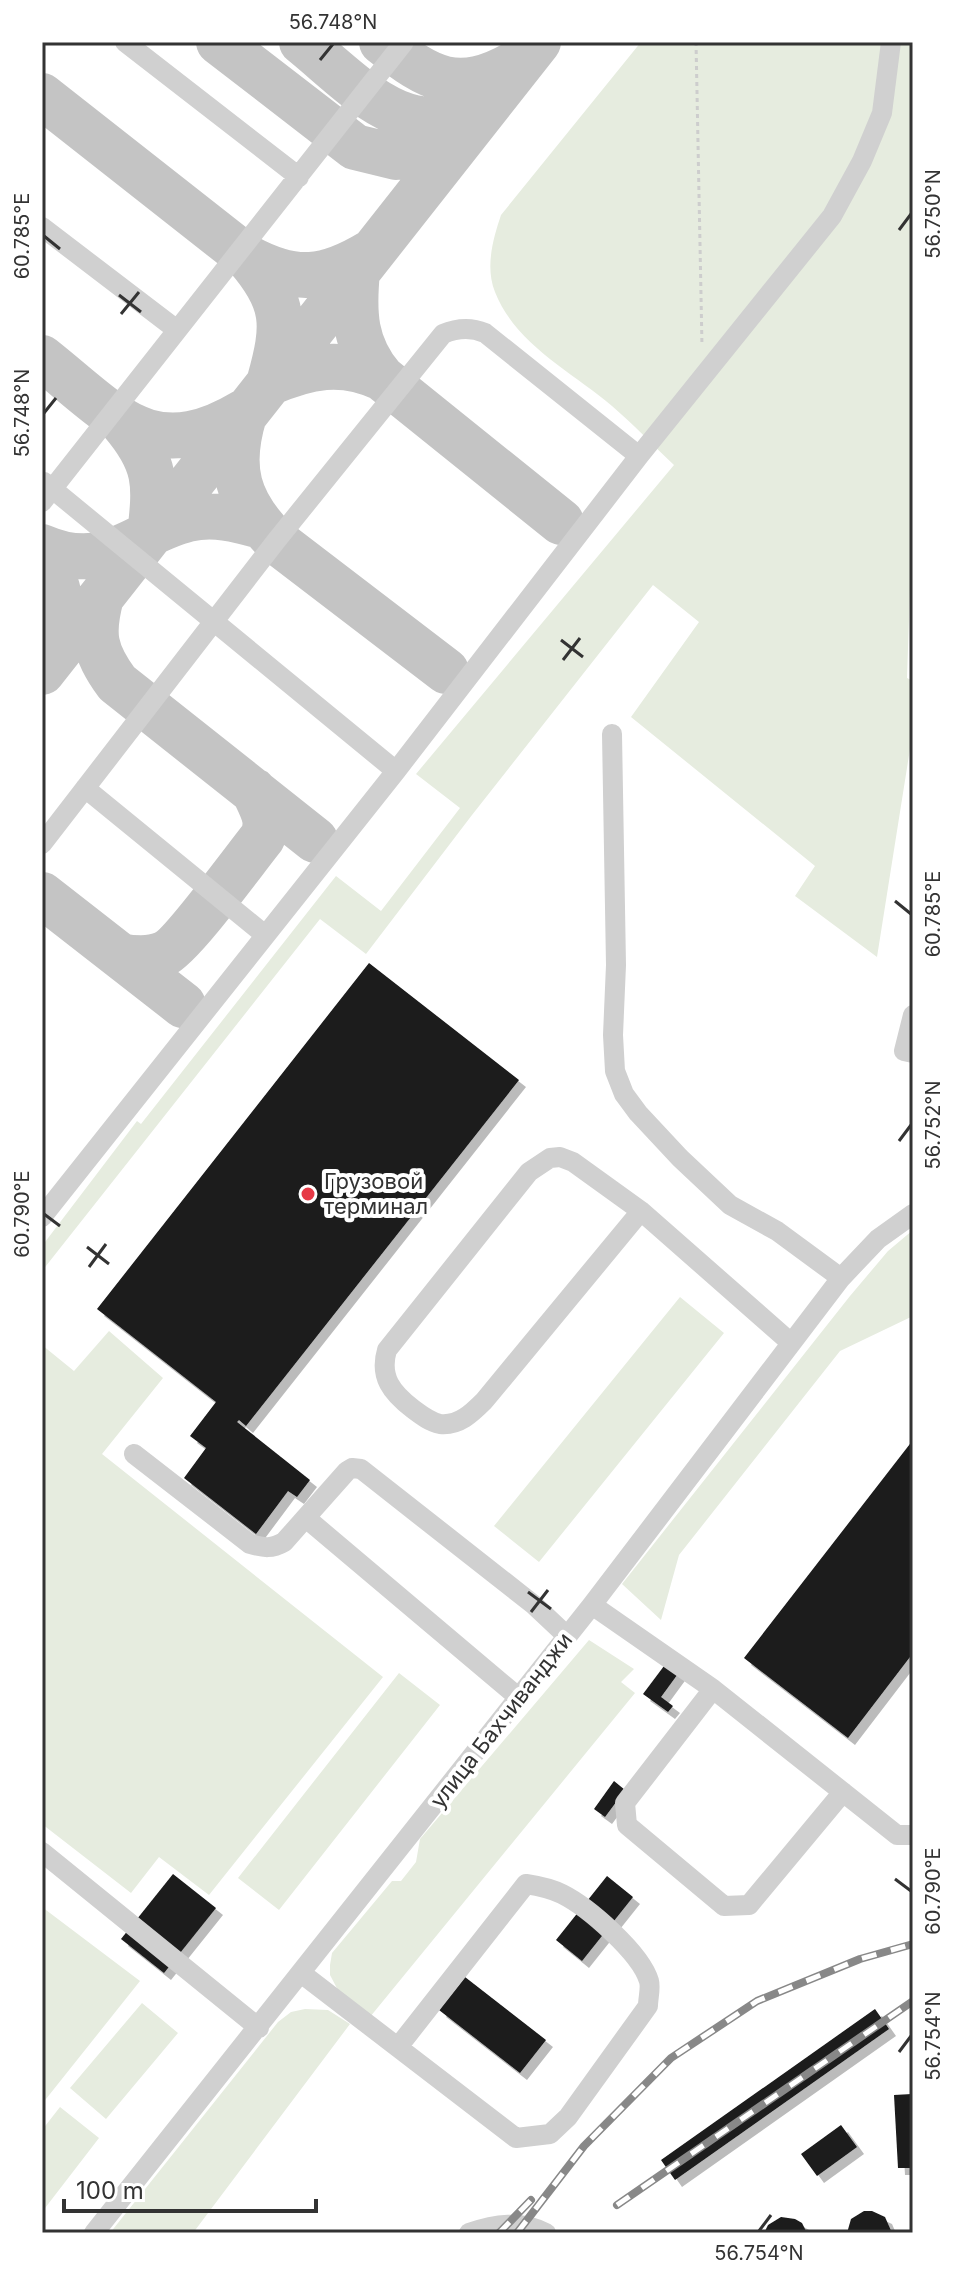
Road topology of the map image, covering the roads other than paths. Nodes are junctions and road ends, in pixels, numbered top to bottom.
1 (125, 42) edge
2 (404, 42) edge
3 (891, 42) edge
4 (299, 177) junction
5 (42, 227) edge
6 (177, 330) junction
7 (639, 456) junction
8 (45, 491) edge
9 (216, 621) junction
10 (612, 734) dead end
11 (396, 771) junction
12 (85, 788) junction
13 (42, 844) edge
14 (265, 935) junction
15 (913, 1015) edge
16 (913, 1053) edge
17 (641, 1211) junction
18 (913, 1214) edge
19 (42, 1217) edge
20 (841, 1278) junction
21 (790, 1342) junction
22 (134, 1454) dead end
23 (306, 1518) junction
24 (592, 1605) junction
25 (567, 1636) junction
26 (713, 1689) junction
27 (518, 1697) junction
28 (843, 1792) junction
29 (913, 1835) edge
30 (42, 1852) edge
31 (301, 1973) junction
32 (259, 2028) junction
33 (398, 2047) junction
34 (94, 2233) edge
35 (469, 2233) edge
36 (546, 2233) edge

1 - 4 street
2 - 4 street
3 - 7 street
4 - 6 street
5 - 6 street
6 - 8 street
7 - 9 street
7 - 11 street
8 - 9 street
9 - 11 street
9 - 12 street
10 - 20 street
11 - 14 street
12 - 13 street
12 - 14 street
14 - 19 street
15 - 16 street
17 - 17 street
17 - 21 street
18 - 20 street, улица Бахчиванджи
20 - 21 street, улица Бахчиванджи
21 - 24 street, улица Бахчиванджи
22 - 23 street
23 - 25 street
23 - 27 street
24 - 25 street, улица Бахчиванджи
24 - 26 street
25 - 27 street, улица Бахчиванджи
26 - 28 street
26 - 28 street
27 - 31 street, улица Бахчиванджи
28 - 29 street
30 - 32 street
31 - 32 street, улица Бахчиванджи
31 - 33 street
32 - 34 street, улица Бахчиванджи
33 - 33 street
35 - 36 street

